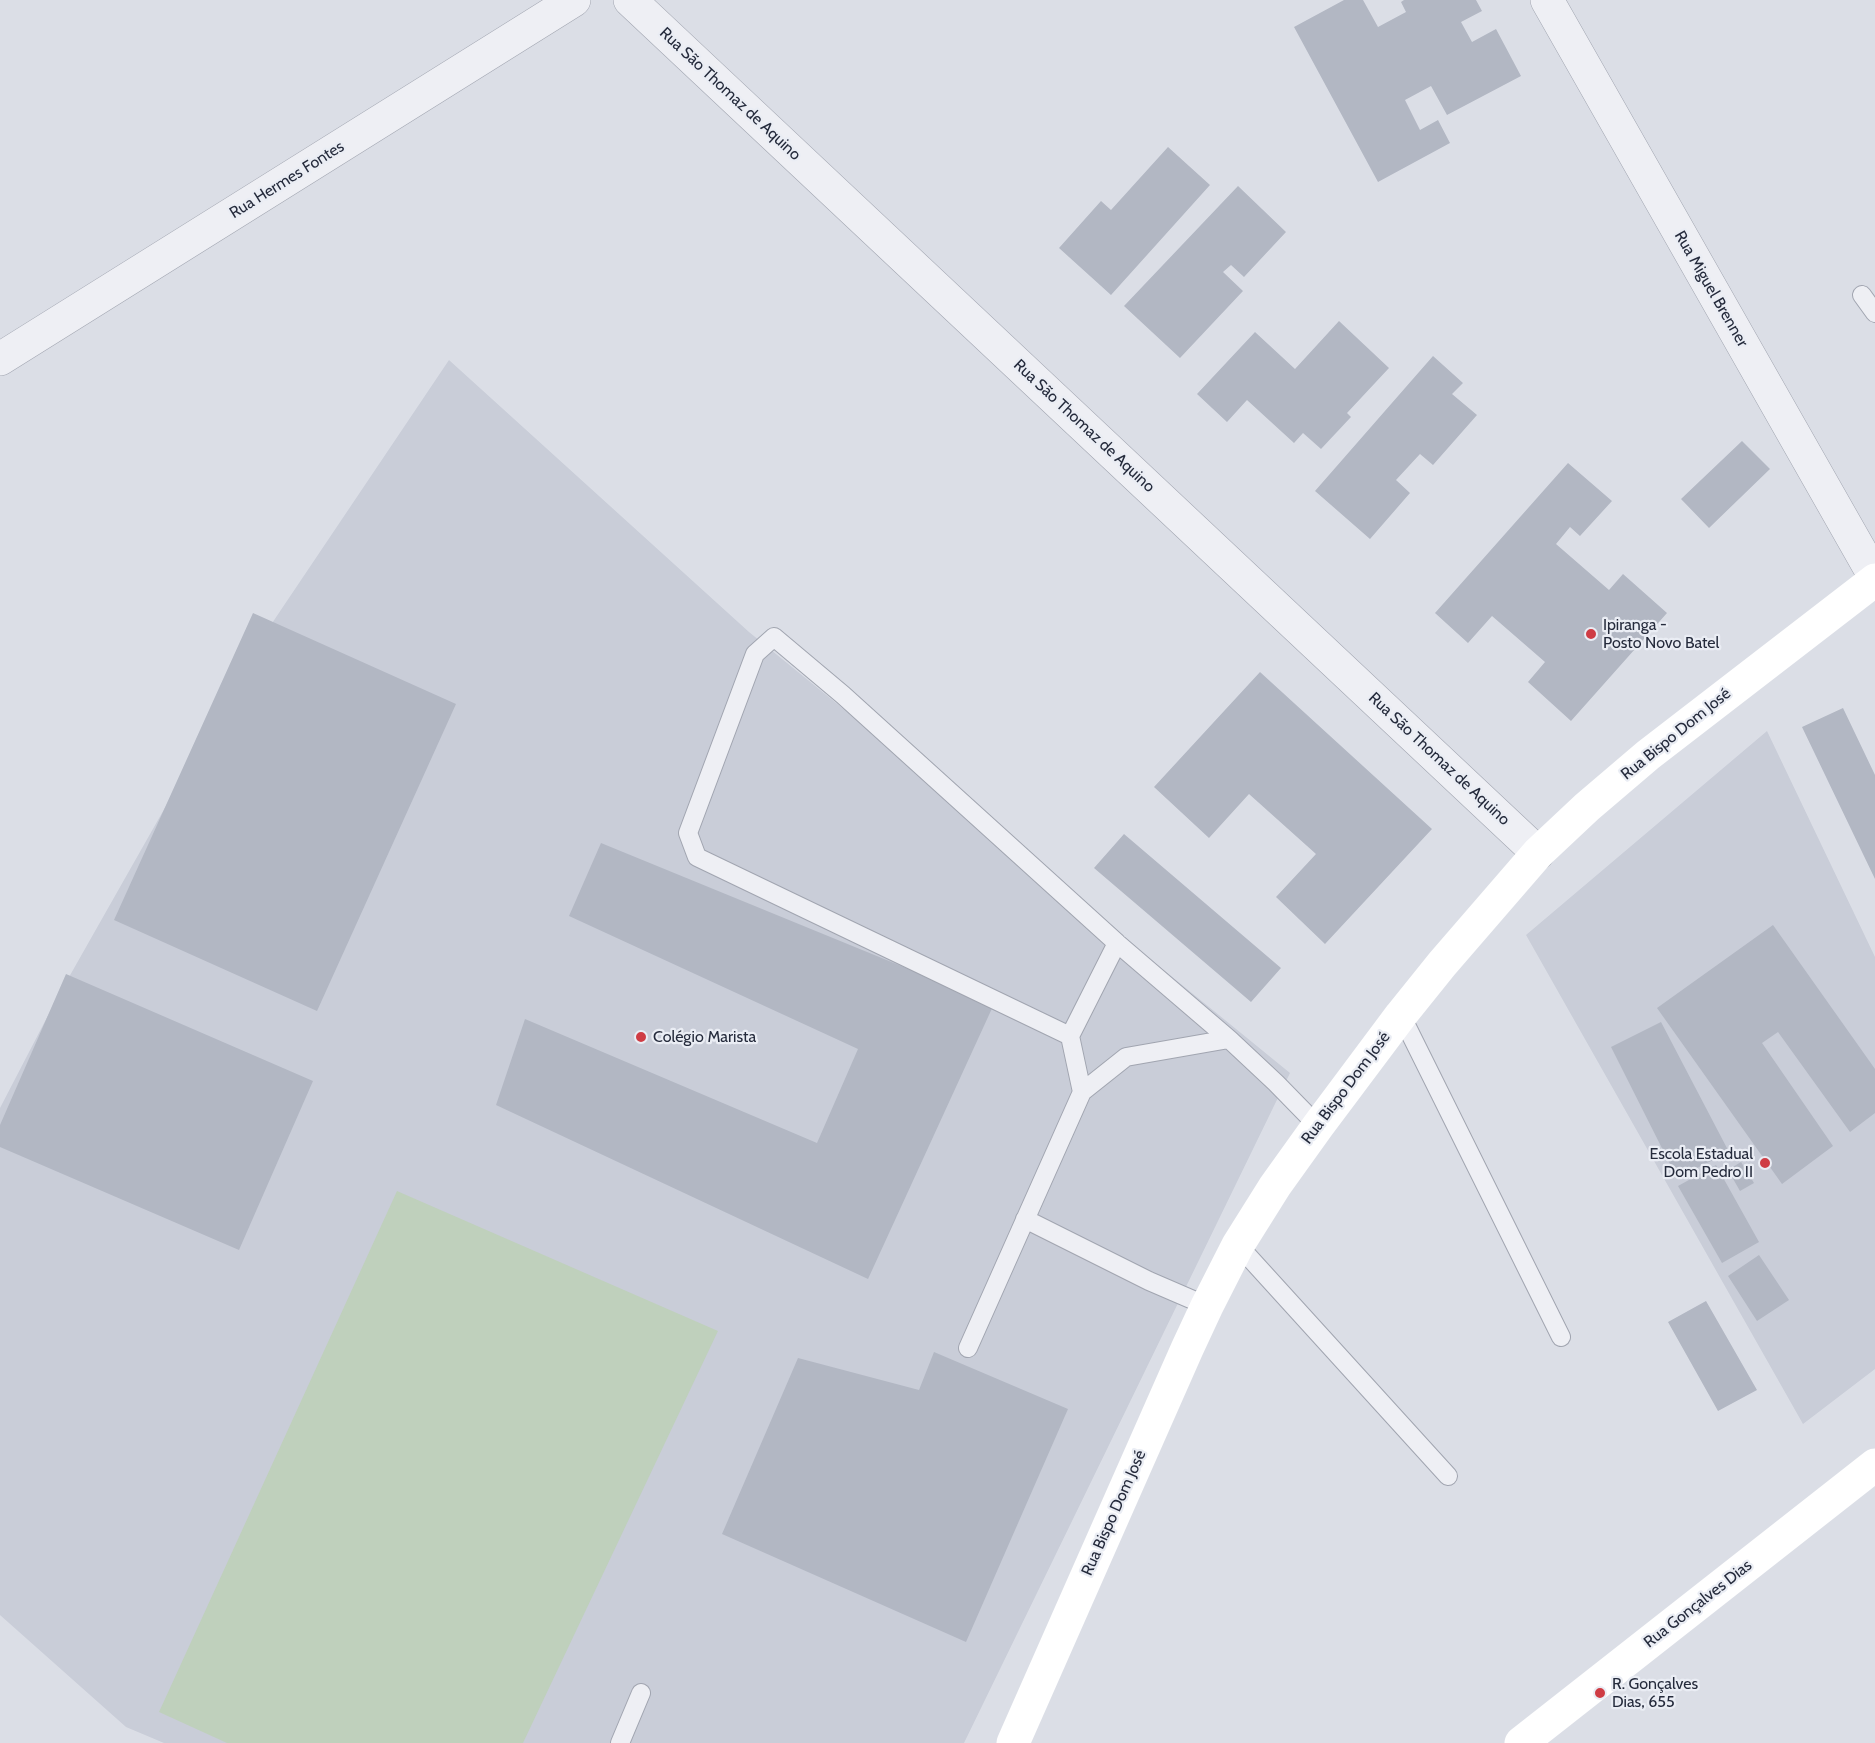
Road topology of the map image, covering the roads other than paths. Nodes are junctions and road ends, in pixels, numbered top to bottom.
1 (574, 0) edge
2 (630, 0) edge
3 (1547, 0) edge
4 (1862, 295) dead end
5 (1875, 313) edge
6 (0, 359) edge
7 (1875, 579) edge
8 (1538, 852) junction
9 (1117, 943) junction
10 (1401, 1015) junction
11 (1070, 1036) junction
12 (1229, 1039) junction
13 (1082, 1092) junction
14 (1318, 1126) junction
15 (1025, 1219) junction
16 (1238, 1245) junction
17 (1208, 1306) junction
18 (1561, 1337) dead end
19 (968, 1348) dead end
20 (1875, 1465) edge
21 (1448, 1476) dead end
22 (641, 1693) dead end
23 (620, 1743) edge
24 (1013, 1743) edge
25 (1521, 1743) edge

1 - 6 street, Rua Hermes Fontes
2 - 8 street, Rua São Thomaz de Aquino
3 - 7 street, Rua Miguel Brenner
4 - 5 lane
7 - 8 main road, Rua Bispo Dom José
8 - 10 main road, Rua Bispo Dom José
9 - 11 lane
9 - 11 lane
9 - 12 lane
10 - 14 main road, Rua Bispo Dom José
10 - 18 lane
11 - 13 lane
12 - 13 lane
12 - 14 lane
13 - 15 lane
14 - 16 main road, Rua Bispo Dom José
15 - 17 lane
15 - 19 lane
16 - 17 main road, Rua Bispo Dom José
16 - 21 lane
17 - 24 main road, Rua Bispo Dom José
20 - 25 main road, Rua Gonçalves Dias
22 - 23 lane

